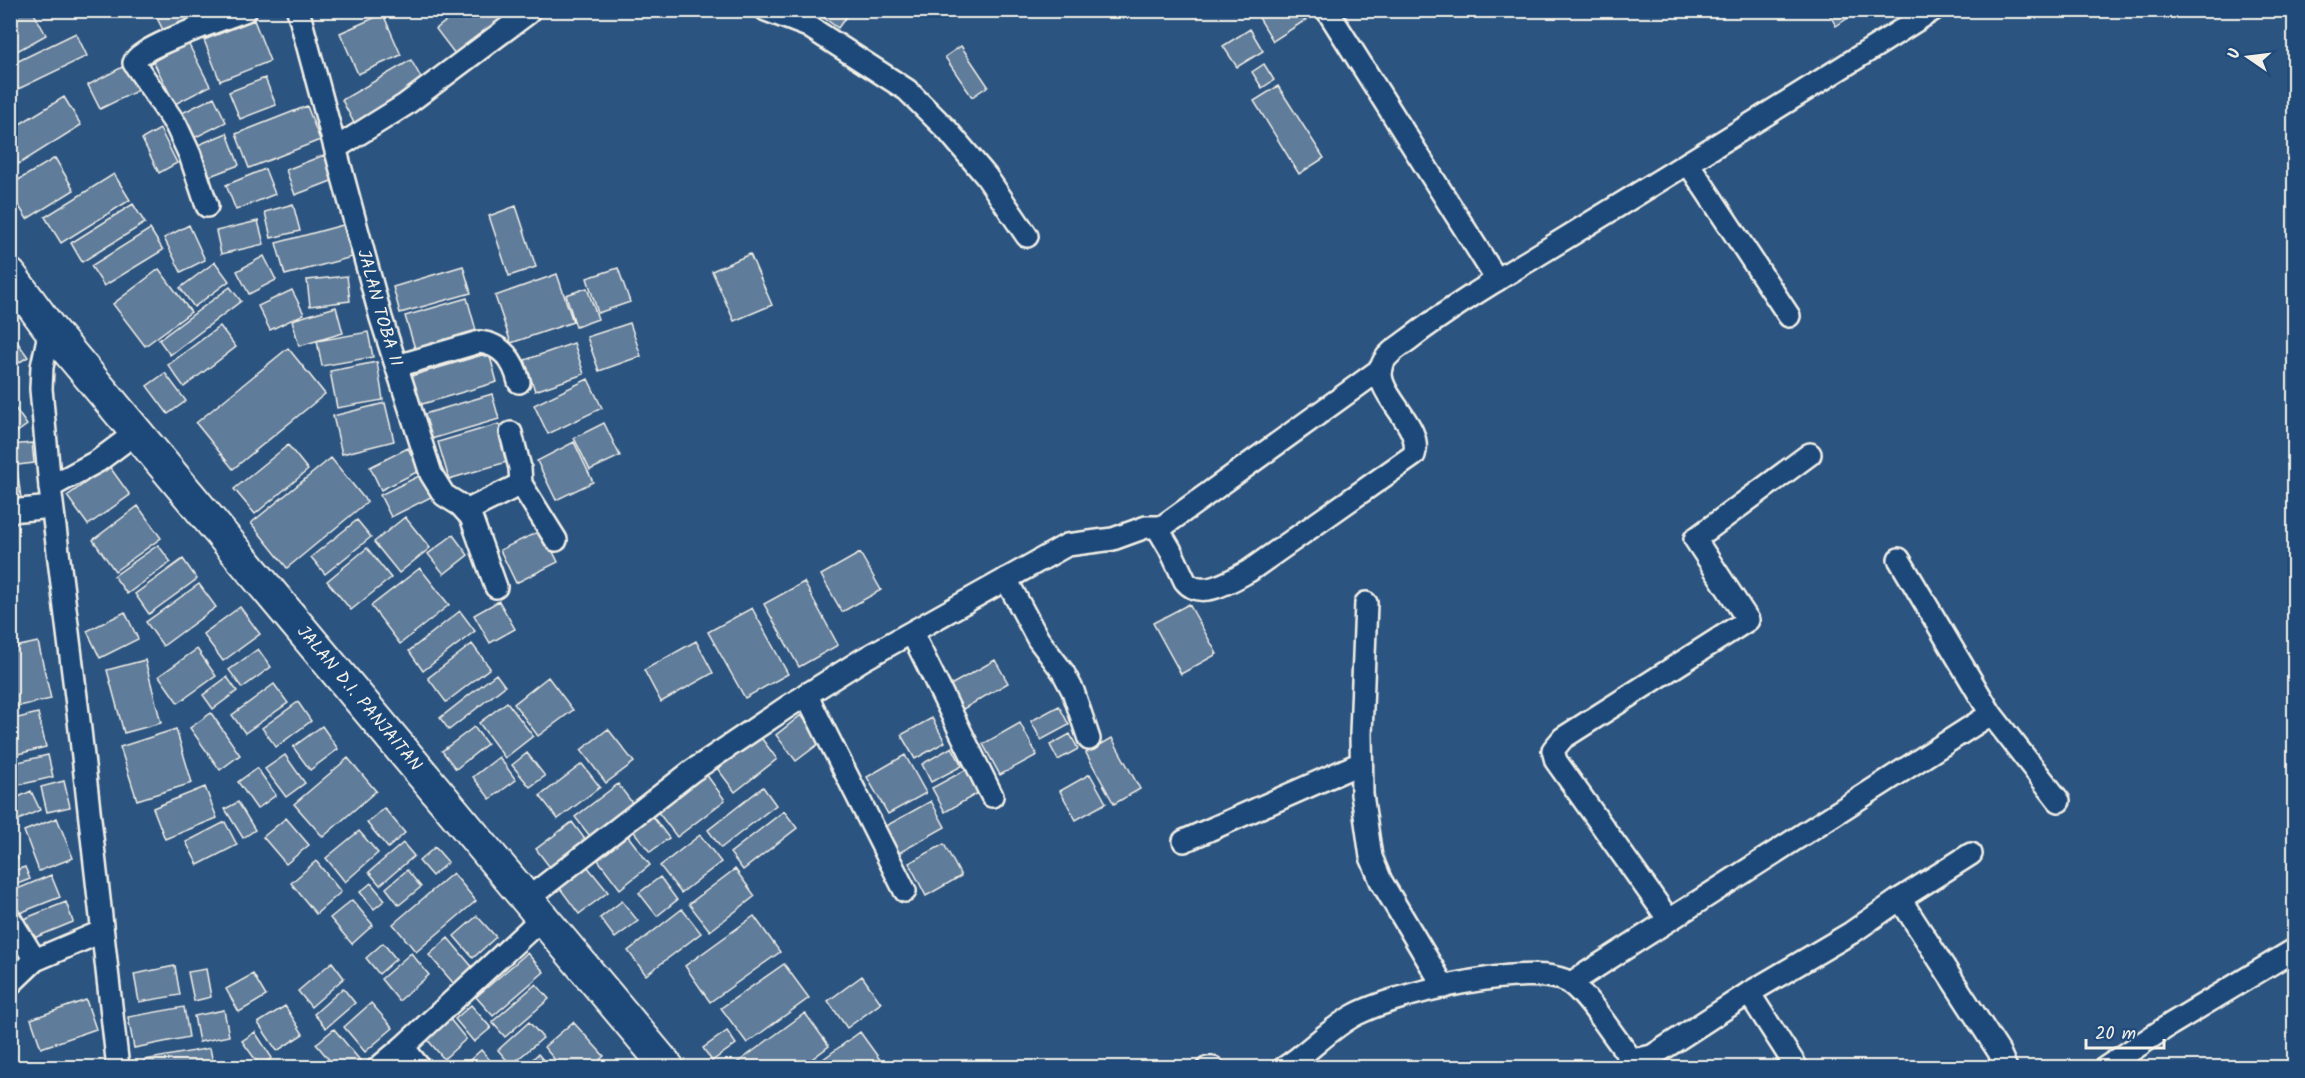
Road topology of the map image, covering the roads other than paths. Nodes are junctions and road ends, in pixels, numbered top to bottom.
1 (246, 10) edge
2 (298, 10) edge
3 (766, 10) edge
4 (1327, 10) edge
5 (1934, 10) edge
6 (528, 13) dead end
7 (336, 148) junction
8 (1688, 163) junction
9 (207, 206) dead end
10 (1027, 236) dead end
11 (10, 275) edge
12 (1497, 280) junction
13 (1789, 316) dead end
14 (50, 329) junction
15 (397, 366) junction
16 (1382, 368) junction
17 (519, 382) dead end
18 (137, 432) junction
19 (511, 433) dead end
20 (1810, 454) dead end
21 (520, 484) junction
22 (51, 497) junction
23 (10, 511) edge
24 (466, 511) junction
25 (1159, 529) junction
26 (556, 540) dead end
27 (1899, 559) dead end
28 (1006, 579) junction
29 (496, 587) dead end
30 (1366, 603) dead end
31 (912, 633) junction
32 (806, 694) junction
33 (1991, 714) junction
34 (1089, 739) dead end
35 (1361, 763) junction
36 (992, 796) dead end
37 (2059, 801) dead end
38 (1184, 841) dead end
39 (1971, 854) dead end
40 (905, 891) dead end
41 (1900, 899) junction
42 (534, 909) junction
43 (10, 919) edge
44 (1669, 920) junction
45 (101, 932) junction
46 (2295, 950) edge
47 (35, 960) junction
48 (1571, 983) junction
49 (10, 984) edge
50 (1444, 987) junction
51 (1749, 993) junction
52 (403, 1047) junction
53 (118, 1068) edge
54 (378, 1068) edge
55 (420, 1068) edge
56 (668, 1068) edge
57 (1284, 1068) edge
58 (1797, 1068) edge
59 (2006, 1068) edge
60 (2105, 1068) edge

1 - 9 street
2 - 7 street, JALAN TOBA II
3 - 10 street
4 - 12 street
5 - 8 street
6 - 7 street
7 - 15 street, JALAN TOBA II
8 - 12 street
8 - 13 street
11 - 14 main road, JALAN D.I. PANJAITAN
12 - 16 street
14 - 18 main road, JALAN D.I. PANJAITAN
14 - 22 street
15 - 17 street
15 - 24 street, JALAN TOBA II
16 - 25 street
16 - 25 street
18 - 22 street
18 - 42 main road, JALAN D.I. PANJAITAN
19 - 21 street
20 - 44 street
21 - 24 street
21 - 26 street
22 - 23 street
22 - 45 street
24 - 29 street, JALAN TOBA II
25 - 28 street
27 - 33 street
28 - 31 street
28 - 34 street
30 - 35 street
31 - 32 street
31 - 36 street
32 - 40 street
32 - 42 street
33 - 37 street
33 - 44 street
35 - 38 street
35 - 50 street
39 - 41 street
41 - 51 street
41 - 59 street
42 - 52 street
42 - 56 main road, JALAN D.I. PANJAITAN
43 - 47 street
44 - 48 street
45 - 47 street
45 - 53 street
46 - 60 street
47 - 49 street
48 - 50 street
48 - 51 street
50 - 57 street
51 - 58 street
52 - 54 street
52 - 55 street

